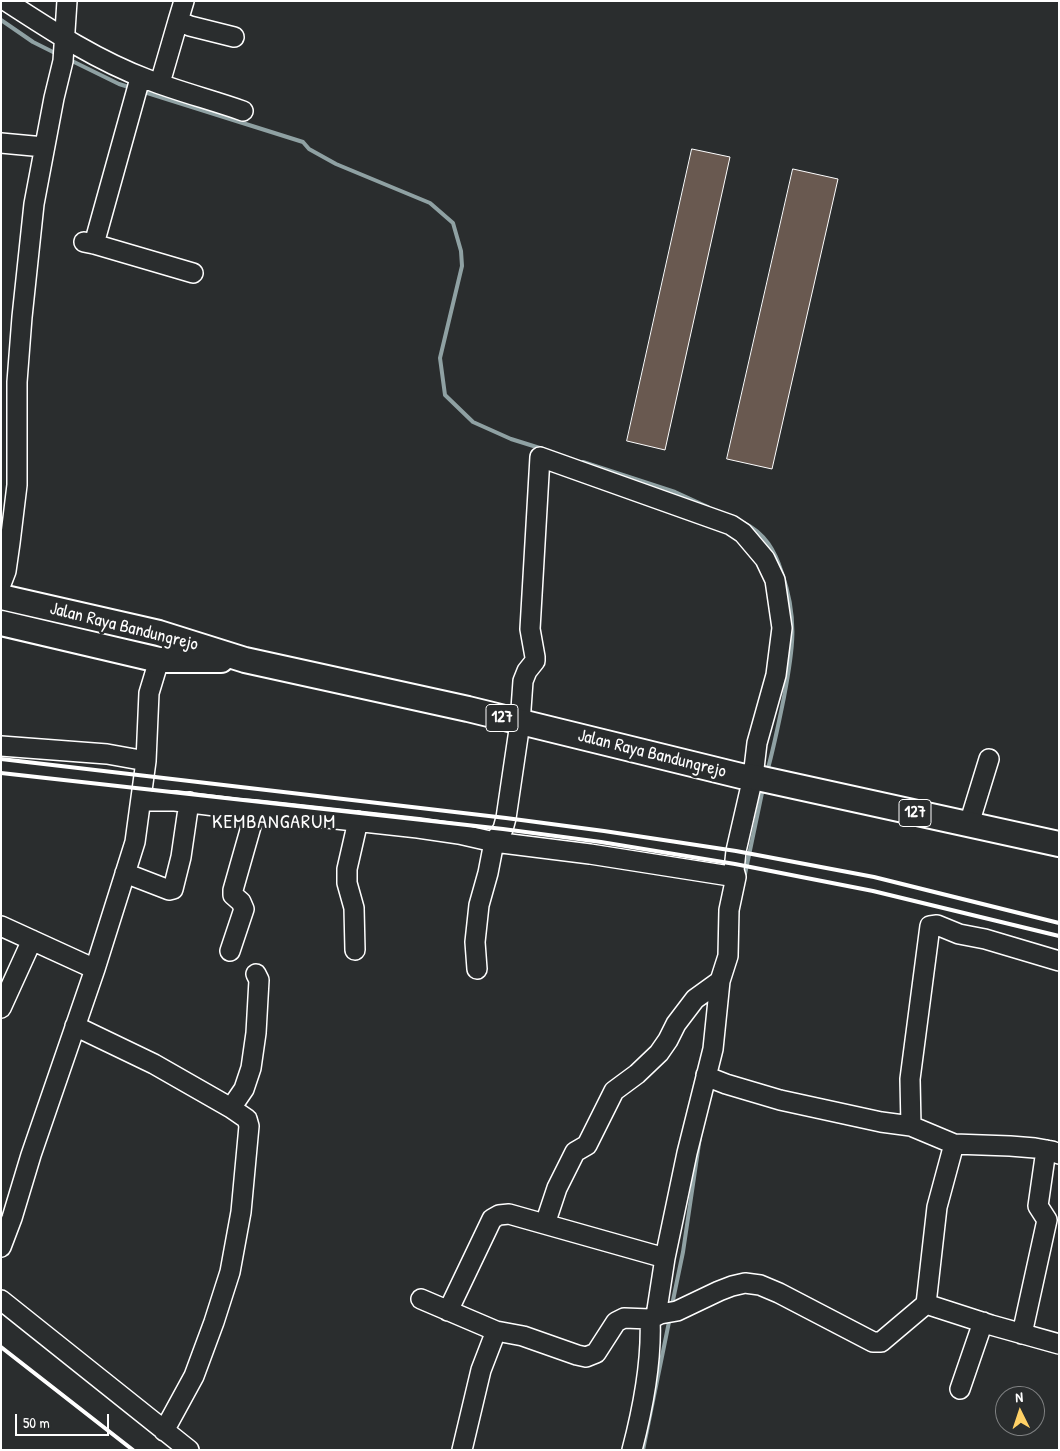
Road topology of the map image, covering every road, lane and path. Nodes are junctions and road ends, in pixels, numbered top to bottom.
1 (6, 1) edge
2 (67, 1) edge
3 (184, 1) edge
4 (178, 21) junction
5 (234, 37) dead end
6 (64, 50) junction
7 (146, 85) junction
8 (243, 111) dead end
9 (1, 143) edge
10 (44, 147) junction
11 (193, 273) dead end
12 (9, 484) edge
13 (1, 584) edge
14 (1, 596) edge
15 (34, 604) junction
16 (1, 623) edge
17 (28, 629) junction
18 (159, 660) junction
19 (245, 660) junction
20 (520, 723) junction
21 (1, 746) edge
22 (989, 759) dead end
23 (146, 762) junction
24 (761, 779) junction
25 (142, 801) junction
26 (189, 802) junction
27 (254, 810) junction
28 (358, 821) junction
29 (969, 824) junction
30 (494, 842) junction
31 (1059, 844) edge
32 (125, 873) junction
33 (736, 877) junction
34 (1, 926) edge
35 (32, 940) junction
36 (355, 950) dead end
37 (230, 951) dead end
38 (1059, 961) edge
39 (95, 969) junction
40 (477, 969) dead end
41 (256, 974) dead end
42 (720, 981) junction
43 (1, 1008) edge
44 (75, 1026) junction
45 (707, 1076) junction
46 (231, 1108) junction
47 (911, 1126) junction
48 (954, 1144) junction
49 (1052, 1152) edge
50 (545, 1224) junction
51 (1, 1247) edge
52 (665, 1258) junction
53 (421, 1299) dead end
54 (1, 1300) edge
55 (926, 1304) junction
56 (448, 1311) junction
57 (661, 1315) junction
58 (983, 1322) junction
59 (496, 1332) junction
60 (1022, 1334) junction
61 (1059, 1344) edge
62 (960, 1390) dead end
63 (164, 1430) junction
64 (189, 1450) edge
65 (462, 1450) edge
66 (632, 1450) edge

1 - 6 street
2 - 6 street
3 - 4 street
4 - 5 street
4 - 7 street
6 - 7 street
6 - 10 street
7 - 8 street
7 - 11 street
9 - 10 street
10 - 12 street
12 - 13 street
14 - 15 main road, Jalan Raya Bandungrejo / 127
15 - 17 main road
15 - 19 main road, Jalan Raya Bandungrejo / 127
16 - 17 main road, Jalan Raya Bandungrejo / 127
17 - 18 main road, Jalan Raya Bandungrejo / 127
18 - 19 main road, Jalan Raya Bandungrejo / 127
18 - 23 street
19 - 20 main road, Jalan Raya Bandungrejo / 127
20 - 24 main road, Jalan Raya Bandungrejo / 127
20 - 24 street
20 - 30 street
21 - 23 street
22 - 29 street
23 - 25 street
24 - 29 main road, Jalan Raya Bandungrejo / 127
24 - 33 street
25 - 26 street
25 - 32 street
26 - 27 street
26 - 32 street
27 - 28 street
27 - 37 street
28 - 30 street
28 - 36 street
29 - 31 main road, Jalan Raya Bandungrejo / 127
30 - 33 street
30 - 40 street
32 - 39 street
33 - 42 street
34 - 35 street
35 - 39 street
35 - 43 street
38 - 47 street
39 - 44 street
41 - 46 street
42 - 45 street
42 - 50 street
44 - 46 street
44 - 51 street
45 - 47 street
45 - 52 street
46 - 63 street
47 - 48 street
48 - 49 street
48 - 55 street
49 - 60 street
50 - 52 street
50 - 56 street
52 - 57 street
53 - 56 street
54 - 63 street
55 - 57 street
55 - 58 street
56 - 59 street
57 - 59 street
57 - 66 street
58 - 60 street
58 - 62 street
59 - 65 street
60 - 61 street
63 - 64 street

